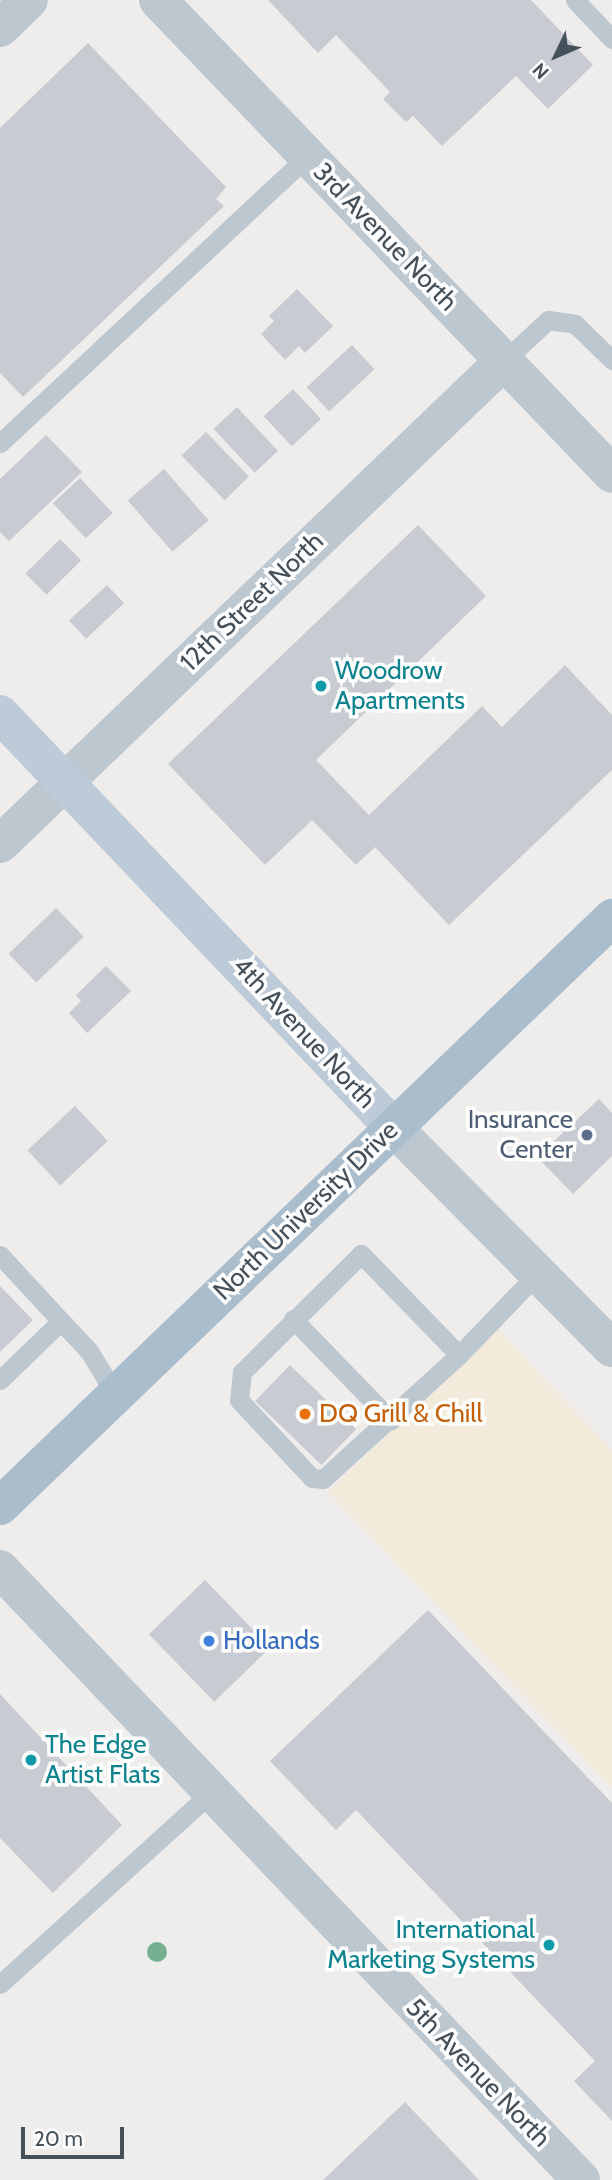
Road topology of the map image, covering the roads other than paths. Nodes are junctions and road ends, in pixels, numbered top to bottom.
1 (29, 0) edge
2 (158, 0) edge
3 (575, 0) edge
4 (0, 28) edge
5 (612, 39) edge
6 (308, 156) junction
7 (612, 360) edge
8 (504, 361) junction
9 (0, 443) edge
10 (612, 474) edge
11 (0, 714) edge
12 (65, 781) junction
13 (0, 844) edge
14 (612, 918) edge
15 (394, 1127) junction
16 (0, 1255) edge
17 (538, 1273) junction
18 (293, 1319) junction
19 (61, 1321) junction
20 (612, 1348) edge
21 (459, 1355) junction
22 (0, 1380) edge
23 (115, 1394) junction
24 (391, 1420) junction
25 (0, 1506) edge
26 (0, 1569) edge
27 (211, 1793) junction
28 (1, 1981) edge
29 (581, 2180) edge

1 - 4 street
2 - 6 street, 3rd Avenue North
3 - 5 lane
6 - 8 street, 3rd Avenue North
6 - 9 lane
7 - 8 lane
8 - 10 street, 3rd Avenue North
8 - 12 street, 12th Street North
11 - 12 street, 4th Avenue North
12 - 13 street, 12th Street North
12 - 15 street, 4th Avenue North
14 - 15 main road, North University Drive
15 - 17 street, 4th Avenue North
15 - 23 main road, North University Drive
16 - 19 lane
17 - 20 street, 4th Avenue North
17 - 21 lane
18 - 21 lane
18 - 24 lane
18 - 24 lane
19 - 22 lane
19 - 23 lane
21 - 24 lane
23 - 25 main road, North University Drive
26 - 27 street, 5th Avenue North
27 - 28 lane
27 - 29 street, 5th Avenue North

